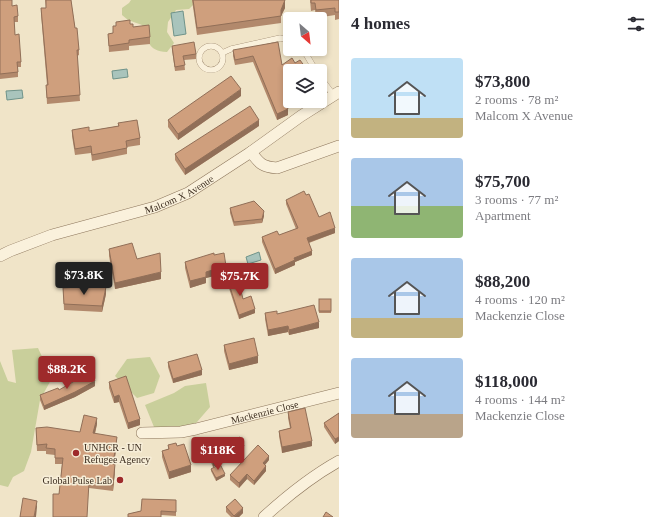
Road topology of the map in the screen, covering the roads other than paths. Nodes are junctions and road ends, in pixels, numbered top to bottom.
1 (283, 39) edge
2 (222, 53) junction
3 (327, 84) edge
4 (336, 94) edge
5 (339, 146) edge
6 (251, 152) junction
7 (0, 256) edge
8 (339, 393) edge
9 (142, 433) dead end
10 (339, 461) edge
11 (264, 517) edge

1 - 2 lane
2 - 2 lane
3 - 4 lane
4 - 6 street, Malcom X Avenue
5 - 6 street
6 - 7 street, Malcom X Avenue
8 - 9 street, Mackenzie Close
10 - 11 street

